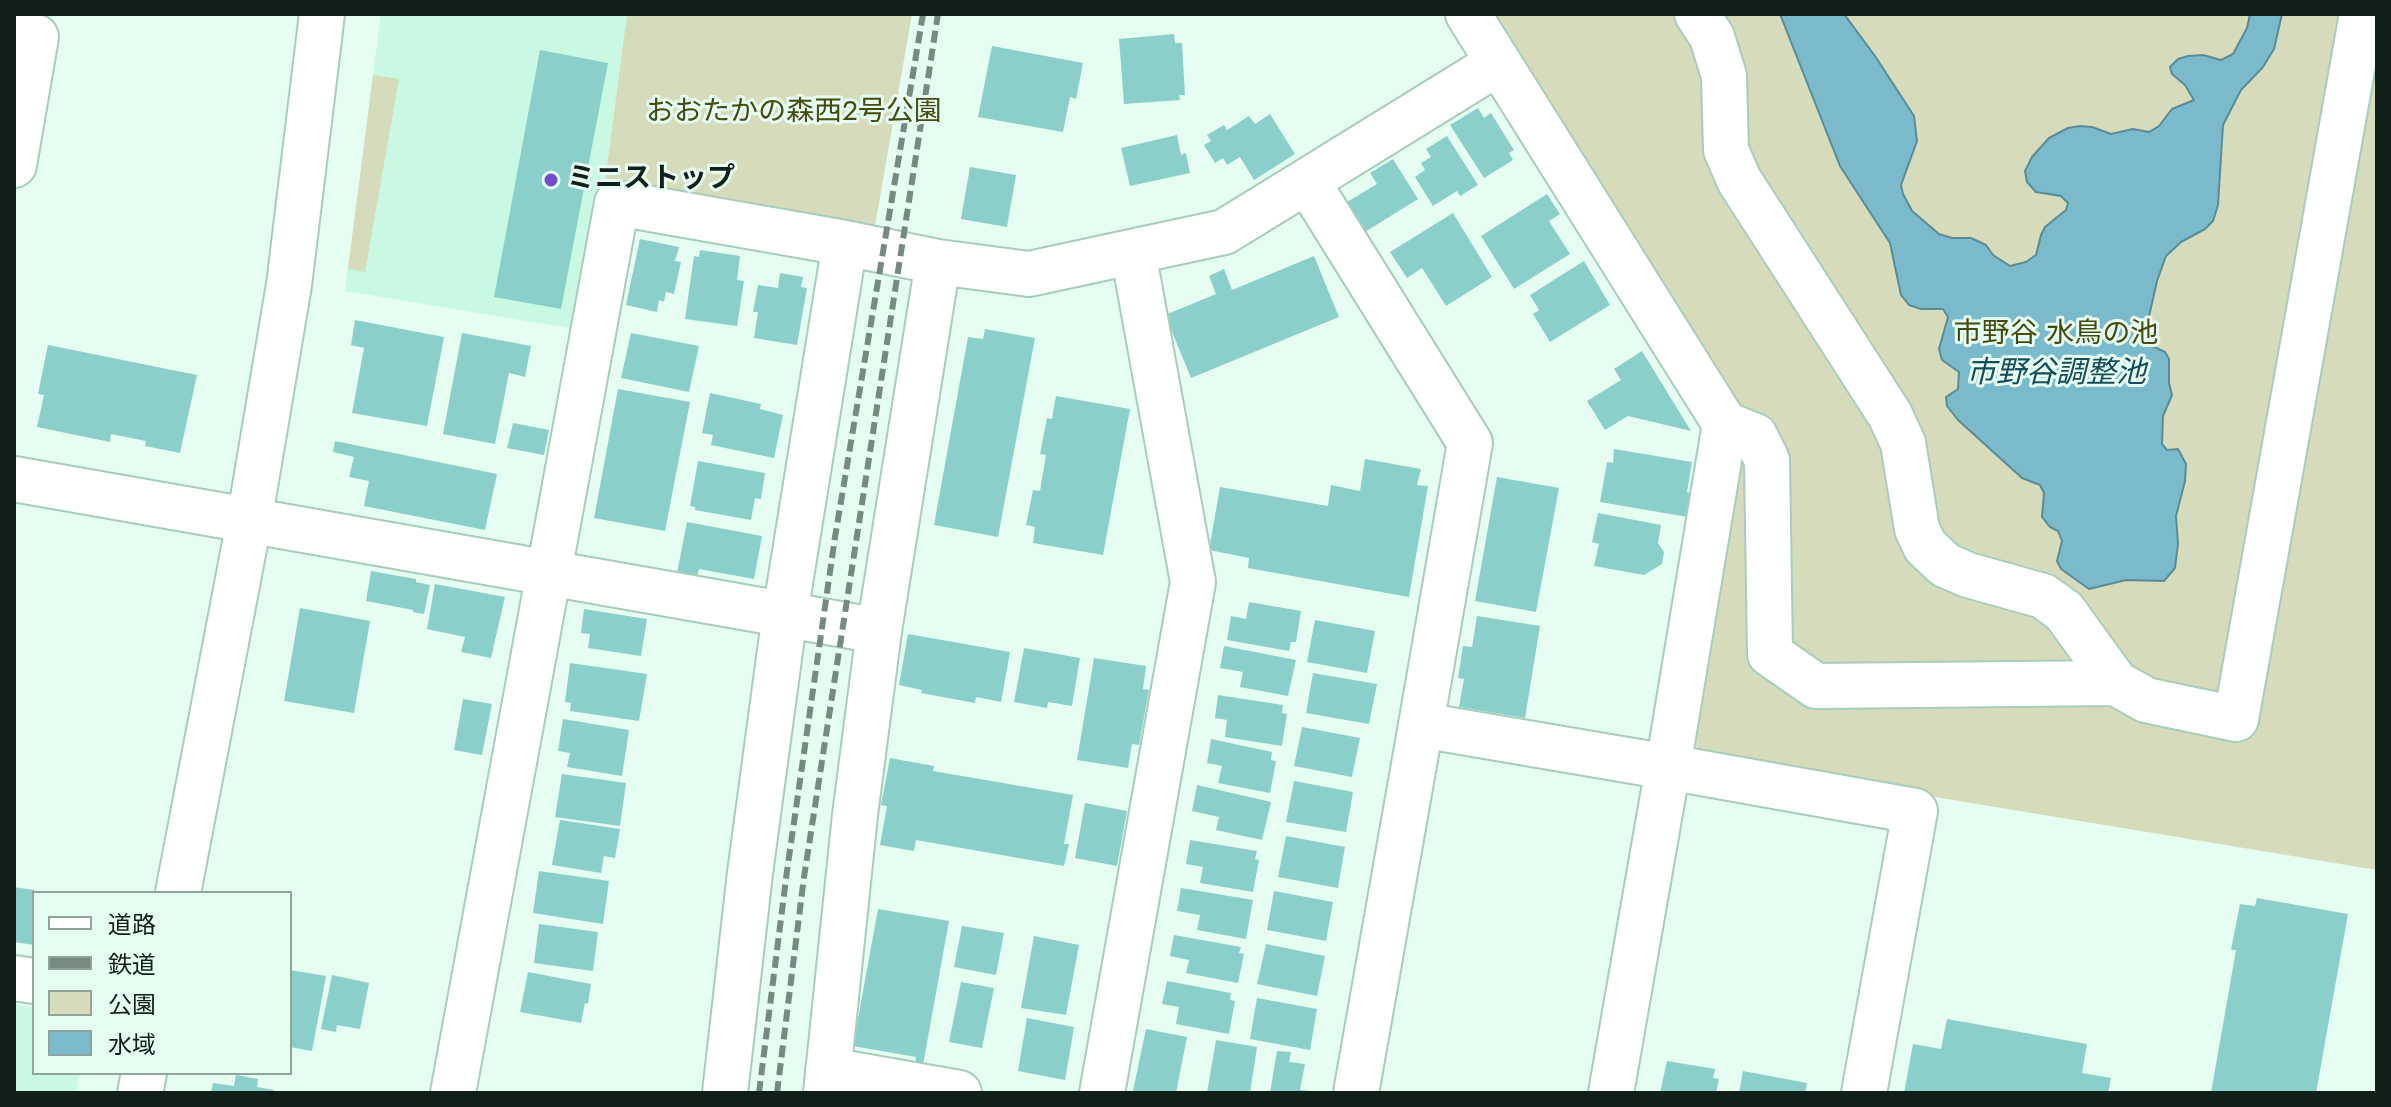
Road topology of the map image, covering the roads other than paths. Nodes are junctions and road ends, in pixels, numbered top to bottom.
1 (322, 14) edge
2 (1468, 14) edge
3 (1697, 14) edge
4 (2362, 14) edge
5 (14, 33) edge
6 (1498, 63) junction
7 (14, 165) edge
8 (1307, 181) junction
9 (845, 243) junction
10 (1133, 252) junction
11 (938, 262) junction
12 (1725, 424) junction
13 (14, 479) edge
14 (249, 522) junction
15 (550, 574) junction
16 (785, 614) junction
17 (879, 631) junction
18 (2116, 683) junction
19 (1421, 725) junction
20 (1668, 767) junction
21 (178, 891) edge
22 (827, 1081) edge
23 (453, 1093) edge
24 (725, 1093) edge
25 (959, 1093) edge
26 (1102, 1093) edge
27 (1356, 1093) edge
28 (1611, 1093) edge
29 (1864, 1093) edge

1 - 14 street
2 - 6 street
3 - 18 street
4 - 18 street
5 - 7 street
6 - 8 street
6 - 12 street
8 - 10 street
8 - 19 street
9 - 11 street
9 - 15 street
9 - 16 street
10 - 11 street
10 - 26 street
11 - 17 street
12 - 18 street
12 - 20 street
13 - 14 street
14 - 15 street
14 - 21 street
15 - 16 street
15 - 23 street
16 - 17 street
16 - 24 street
17 - 22 street
19 - 20 street
19 - 27 street
20 - 28 street
20 - 29 street
22 - 25 street

